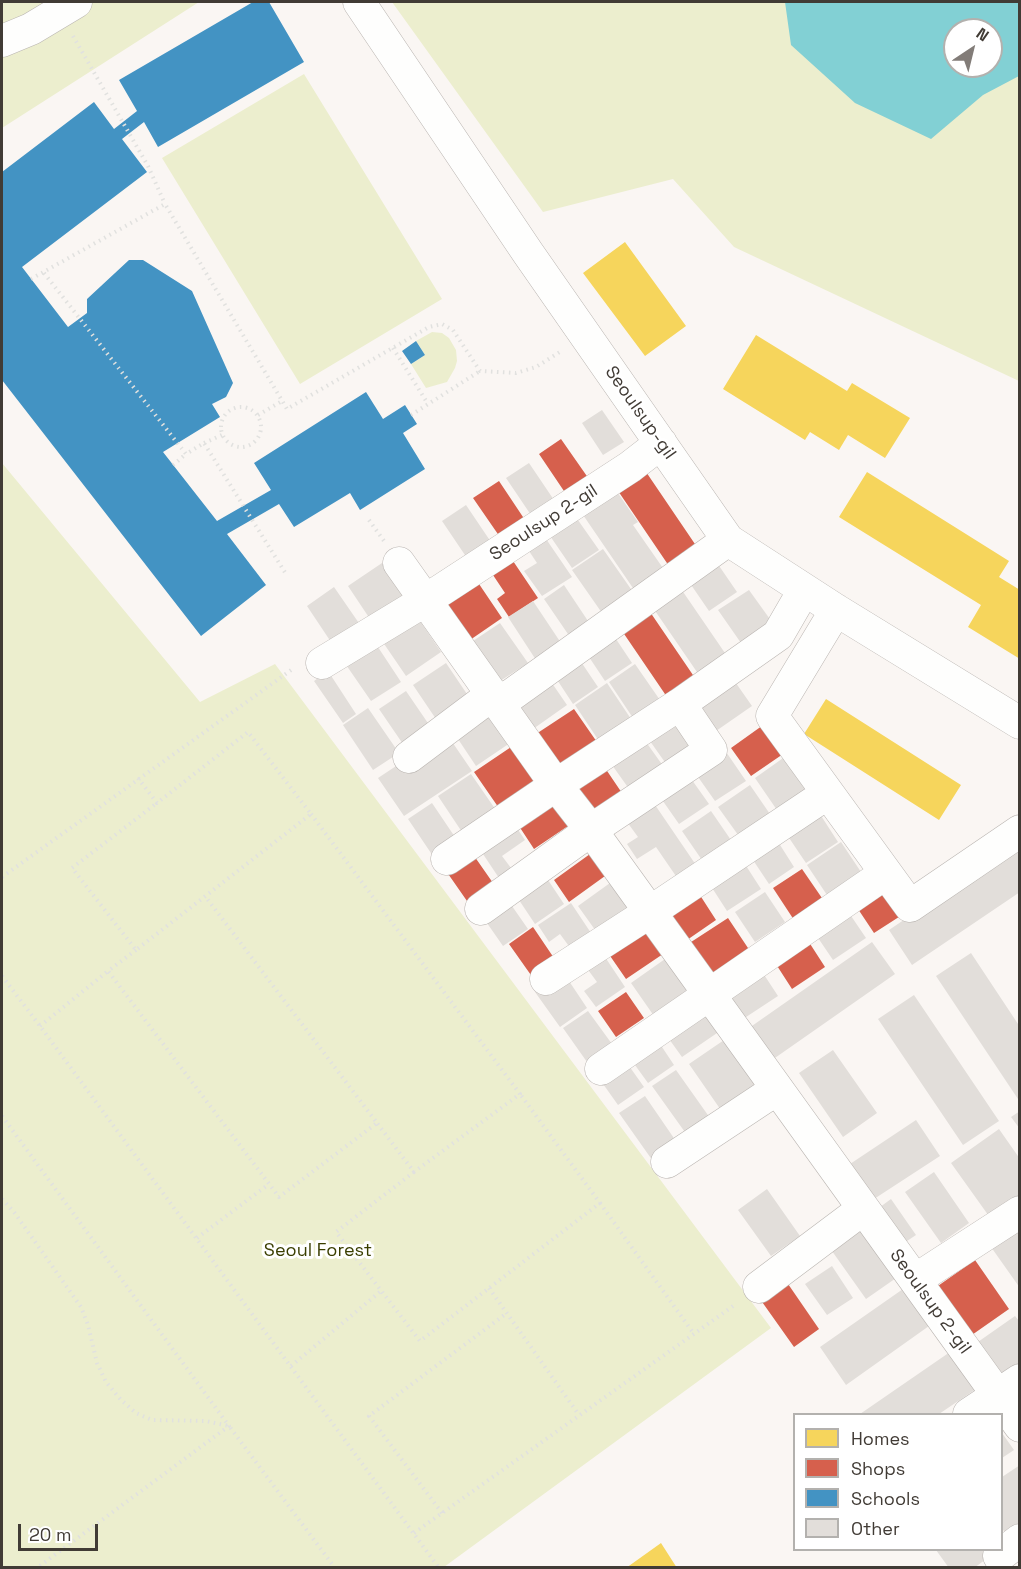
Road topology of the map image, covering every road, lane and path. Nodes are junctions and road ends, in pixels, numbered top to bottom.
1 (359, 2) edge
2 (68, 7) edge
3 (2, 41) edge
4 (165, 204) junction
5 (44, 273) junction
6 (31, 279) dead end
7 (393, 348) junction
8 (566, 348) dead end
9 (480, 371) junction
10 (282, 401) junction
11 (428, 404) junction
12 (258, 415) junction
13 (411, 415) dead end
14 (222, 435) junction
15 (204, 443) junction
16 (661, 443) junction
17 (186, 454) junction
18 (173, 465) dead end
19 (728, 540) junction
20 (399, 563) dead end
21 (286, 574) dead end
22 (804, 590) junction
23 (426, 600) junction
24 (836, 610) junction
25 (322, 663) joint
26 (496, 699) junction
27 (680, 704) junction
28 (1020, 723) edge
29 (409, 757) dead end
30 (138, 778) junction
31 (556, 785) junction
32 (828, 793) junction
33 (157, 803) junction
34 (311, 814) junction
35 (591, 830) junction
36 (1020, 831) edge
37 (447, 859) dead end
38 (886, 873) junction
39 (2, 877) edge
40 (205, 896) junction
41 (481, 909) dead end
42 (650, 912) junction
43 (136, 950) junction
44 (108, 971) junction
45 (2, 976) edge
46 (546, 979) dead end
47 (709, 994) junction
48 (40, 1026) junction
49 (601, 1069) dead end
50 (777, 1089) junction
51 (520, 1094) junction
52 (2, 1116) edge
53 (377, 1123) junction
54 (668, 1162) dead end
55 (414, 1172) junction
56 (269, 1184) junction
57 (2, 1198) edge
58 (600, 1203) junction
59 (864, 1209) junction
60 (1020, 1212) edge
61 (196, 1239) junction
62 (915, 1280) junction
63 (759, 1287) joint
64 (489, 1288) junction
65 (381, 1291) junction
66 (507, 1313) junction
67 (694, 1334) junction
68 (291, 1366) junction
69 (1008, 1387) edge
70 (970, 1413) edge
71 (579, 1415) junction
72 (229, 1426) junction
73 (1020, 1426) edge
74 (442, 1513) junction
75 (414, 1533) junction
76 (37, 1568) edge
77 (335, 1568) edge
78 (439, 1568) edge

1 - 16 street, Seoulsup-gil
2 - 3 street
2 - 4 path
4 - 5 path
4 - 10 path
5 - 6 path
5 - 17 path
7 - 9 path
7 - 10 path
7 - 11 path
8 - 9 path
9 - 11 path
10 - 12 path
11 - 13 path
12 - 14 path
12 - 14 path
14 - 15 path
15 - 17 path
15 - 21 path
16 - 19 street, Seoulsup-gil
16 - 23 street, Seoulsup 2-gil
17 - 18 path
19 - 22 street, Seoulsup-gil
19 - 26 street
20 - 23 street
22 - 24 street, Seoulsup-gil
22 - 27 street
23 - 25 street, Seoulsup 2-gil
23 - 26 street, Seoulsup 2-gil
24 - 28 street, Seoulsup-gil
24 - 32 street
25 - 30 path
26 - 29 street
26 - 31 street, Seoulsup 2-gil
27 - 31 street
27 - 35 street
30 - 33 path
30 - 39 path
31 - 35 street, Seoulsup 2-gil
31 - 37 street
32 - 38 street
32 - 42 street
33 - 34 path
33 - 43 path
34 - 40 path
34 - 51 path
35 - 41 street
35 - 42 street, Seoulsup 2-gil
36 - 38 street
38 - 47 street
40 - 43 path
40 - 53 path
42 - 46 street
42 - 47 street, Seoulsup 2-gil
43 - 44 path
44 - 48 path
44 - 56 path
45 - 48 path
47 - 49 street
47 - 50 street, Seoulsup 2-gil
48 - 61 path
50 - 54 street
50 - 59 street, Seoulsup 2-gil
51 - 55 path
51 - 58 path
52 - 72 path
53 - 55 path
53 - 56 path
55 - 65 path
56 - 61 path
57 - 72 path
58 - 64 path
58 - 67 path
59 - 62 street, Seoulsup 2-gil
59 - 63 street
60 - 62 street
61 - 68 path
62 - 69 street, Seoulsup 2-gil
63 - 67 path
64 - 65 path
64 - 66 path
65 - 68 path
66 - 71 path
66 - 74 path
67 - 71 path
68 - 75 path
69 - 70 street
69 - 73 street, Seoulsup 2-gil
71 - 74 path
72 - 76 path
72 - 77 path
74 - 75 path
75 - 78 path

